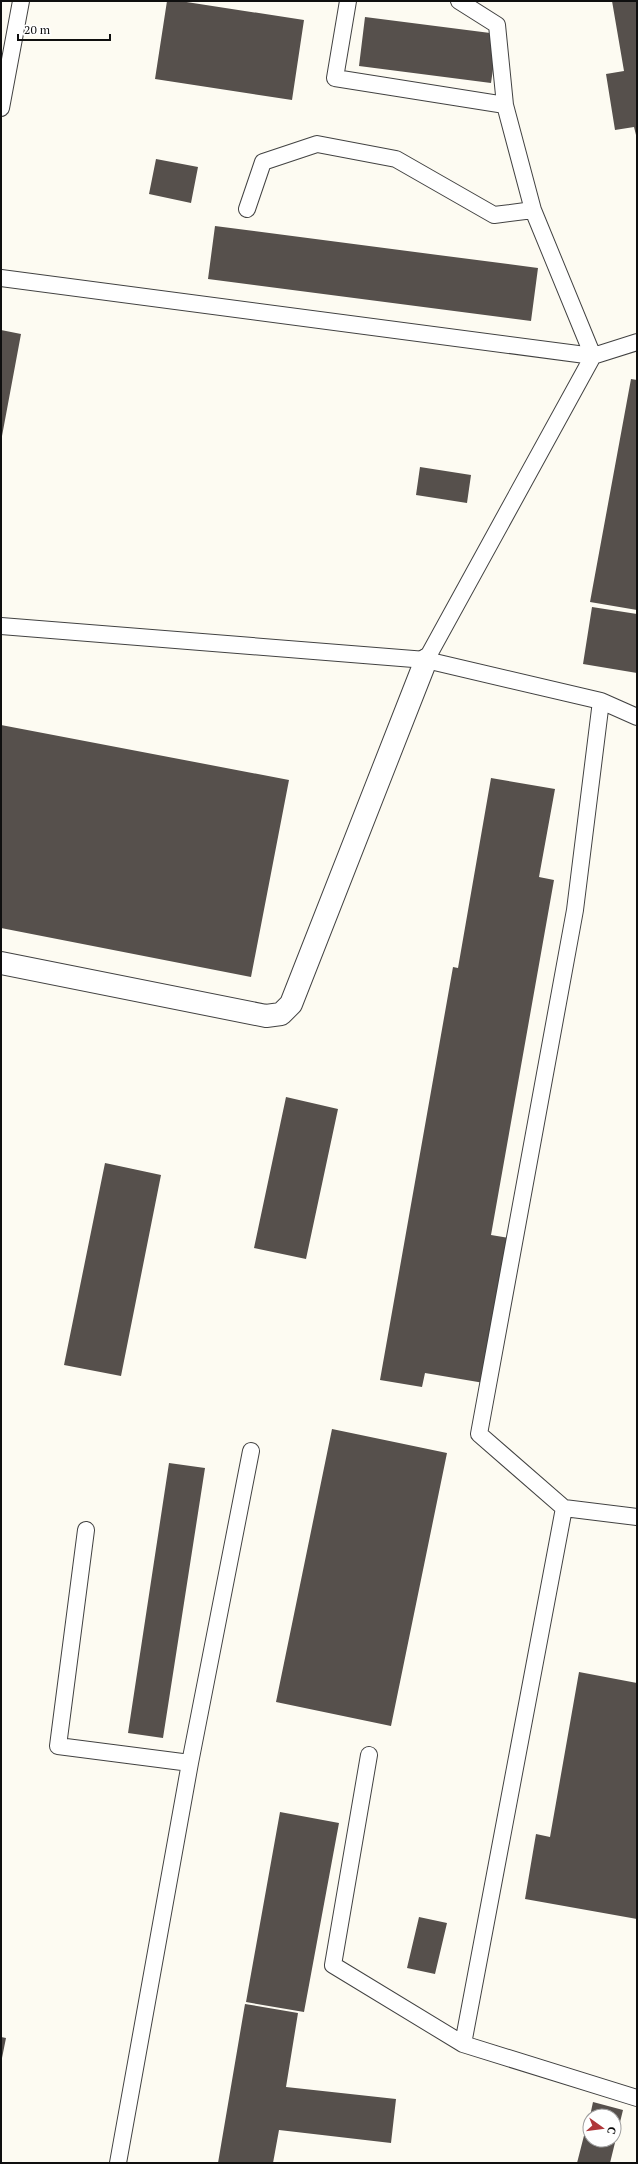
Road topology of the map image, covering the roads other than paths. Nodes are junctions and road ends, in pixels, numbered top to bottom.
1 (21, 1) edge
2 (348, 1) edge
3 (458, 1) edge
4 (505, 105) junction
5 (1, 108) edge
6 (247, 209) dead end
7 (533, 210) junction
8 (1, 278) edge
9 (637, 342) edge
10 (593, 356) junction
11 (1, 626) edge
12 (426, 660) junction
13 (601, 701) junction
14 (637, 717) edge
15 (1, 963) edge
16 (251, 1451) dead end
17 (564, 1508) junction
18 (637, 1517) edge
19 (86, 1530) dead end
20 (369, 1755) dead end
21 (190, 1763) junction
22 (463, 2044) junction
23 (637, 2098) edge
24 (118, 2163) edge

1 - 5 lane
2 - 4 lane
3 - 4 lane
4 - 7 lane
6 - 7 lane
7 - 10 lane
8 - 10 lane
9 - 10 lane
10 - 12 lane
11 - 12 lane
12 - 13 lane
12 - 15 street
13 - 14 lane
13 - 17 lane
16 - 21 lane
17 - 18 lane
17 - 22 lane
19 - 21 lane
20 - 22 lane
21 - 24 lane
22 - 23 lane

